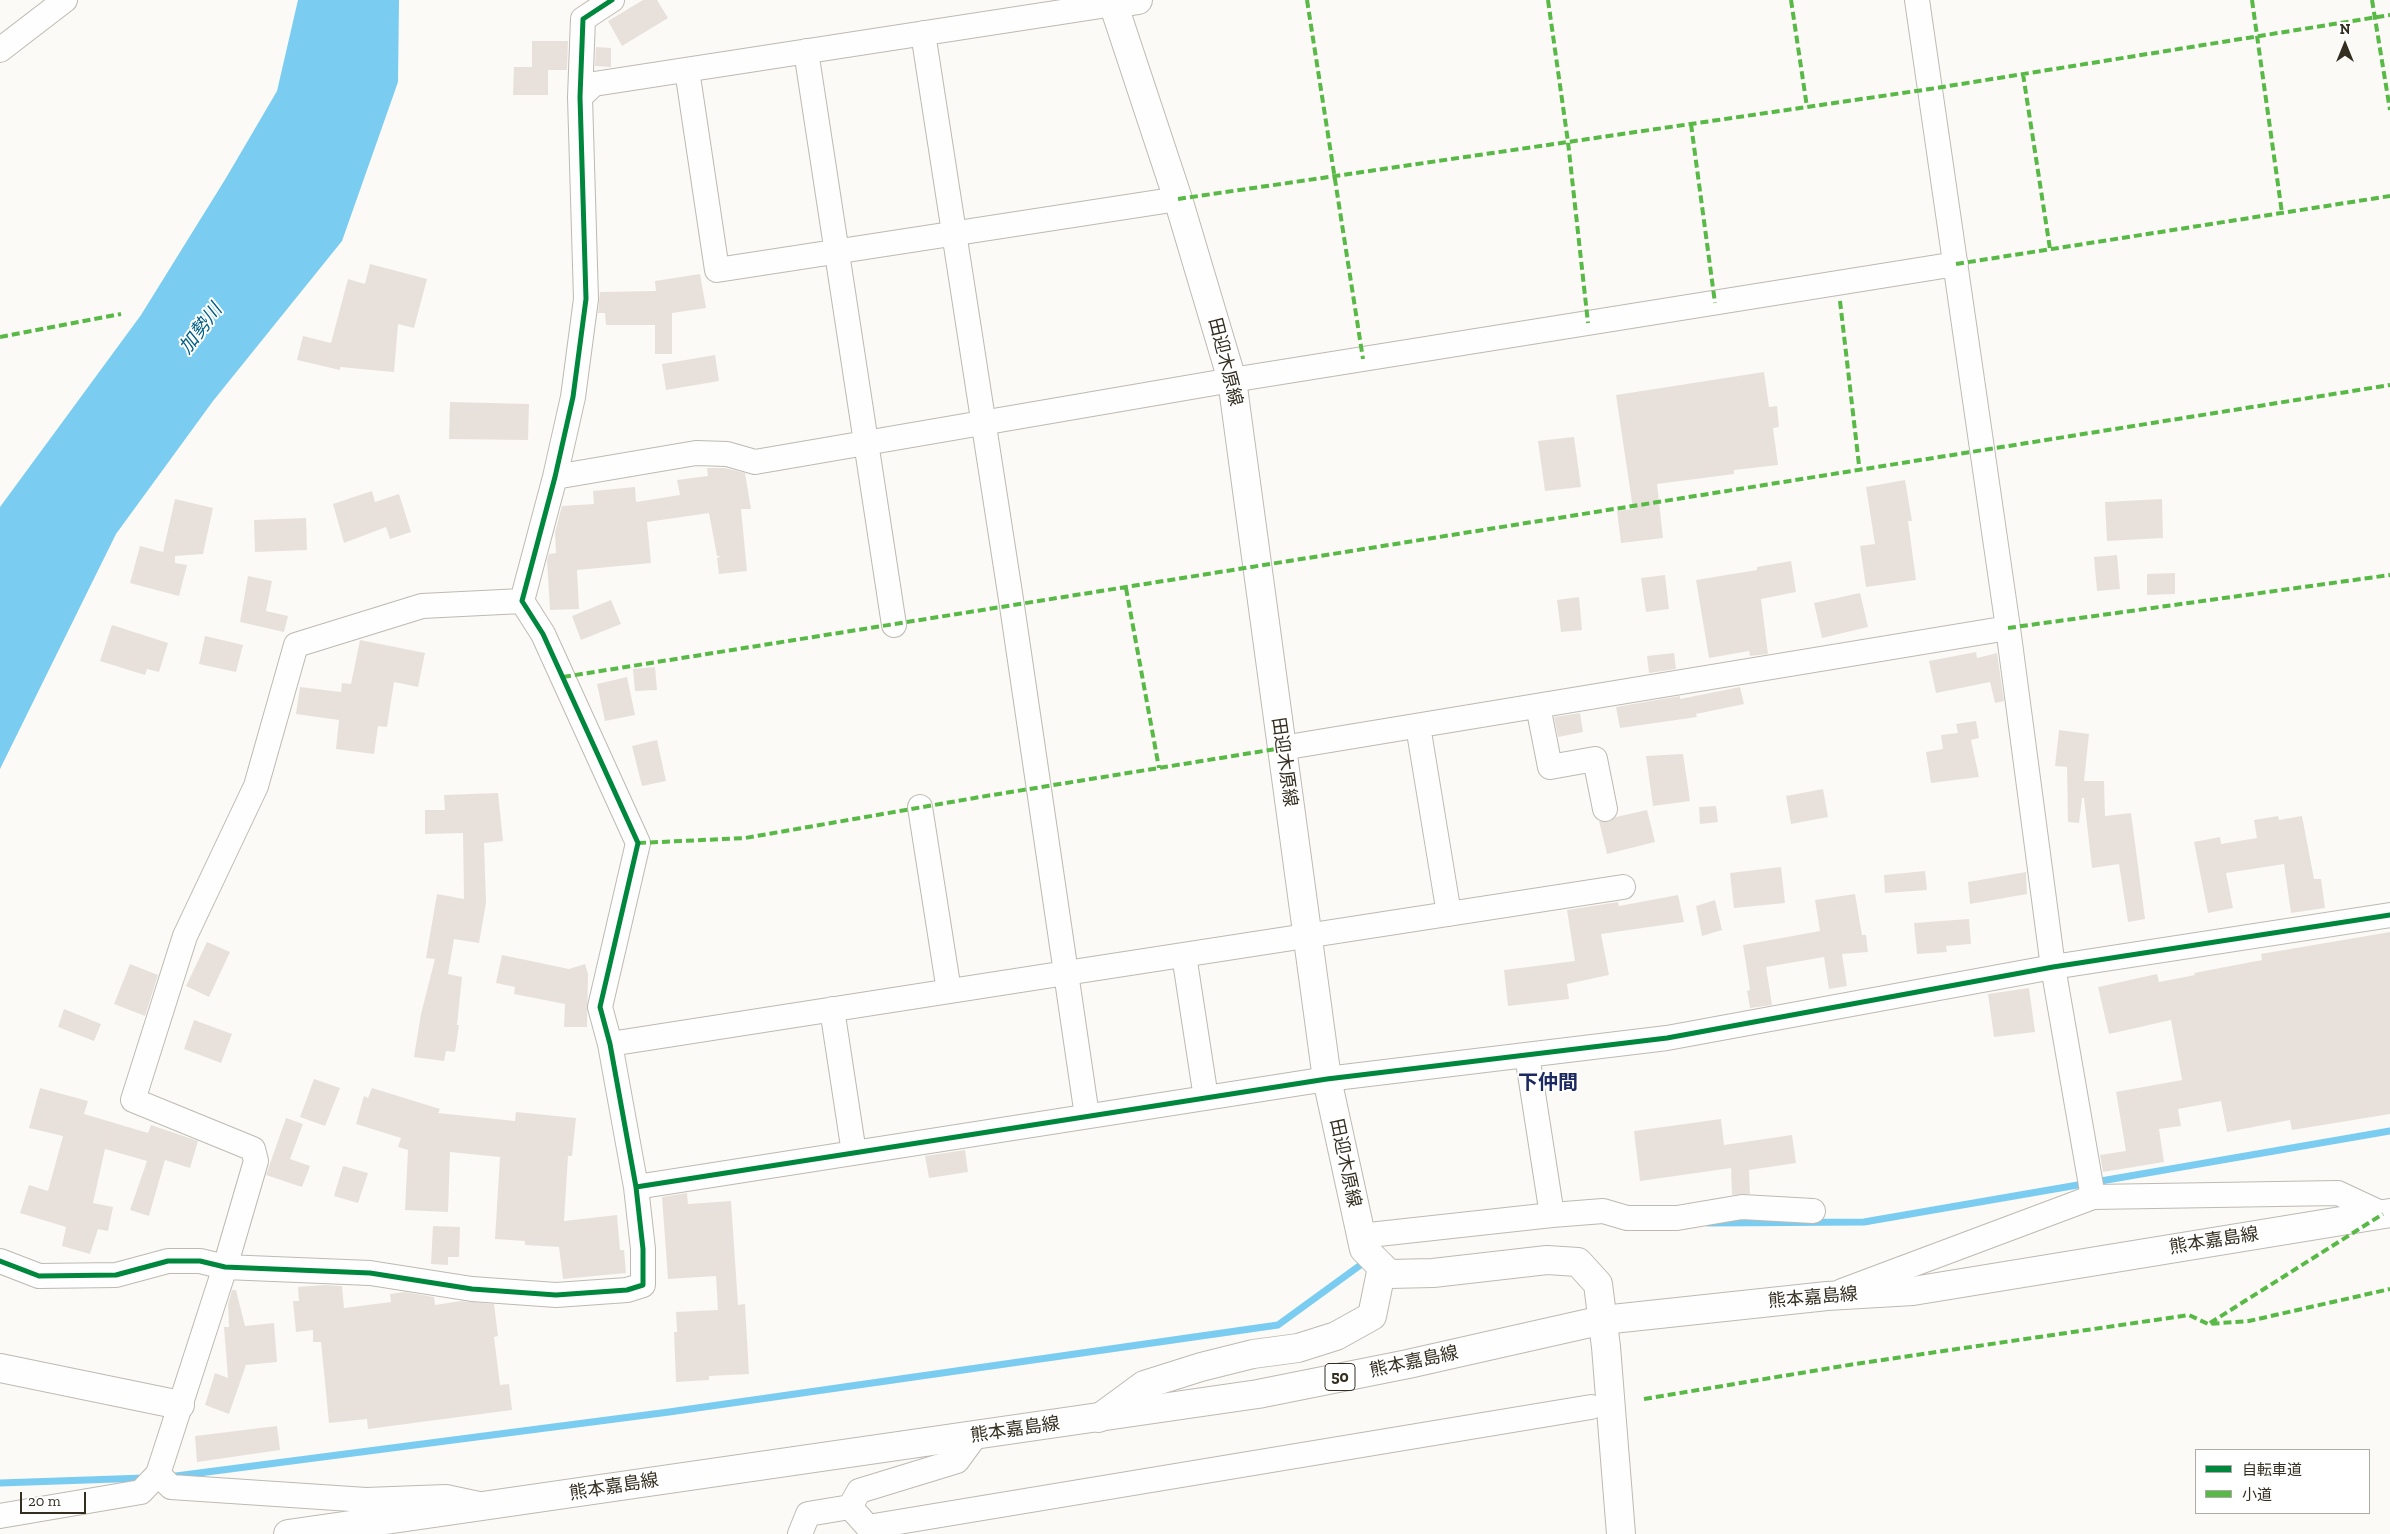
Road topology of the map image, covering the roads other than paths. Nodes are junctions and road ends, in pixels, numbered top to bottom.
1 (65, 0) edge
2 (612, 0) edge
3 (1917, 0) edge
4 (1121, 1) edge
5 (923, 34) junction
6 (0, 50) edge
7 (806, 51) junction
8 (687, 70) junction
9 (580, 97) junction
10 (1178, 199) junction
11 (955, 233) junction
12 (838, 251) junction
13 (1956, 264) junction
14 (1232, 380) junction
15 (983, 423) junction
16 (865, 443) junction
17 (556, 477) junction
18 (522, 601) junction
19 (894, 625) dead end
20 (2008, 628) junction
21 (1538, 706) junction
22 (1418, 726) junction
23 (1282, 748) junction
24 (920, 807) dead end
25 (1605, 809) dead end
26 (1623, 887) dead end
27 (1450, 914) junction
28 (2390, 915) edge
29 (1307, 936) junction
30 (1184, 955) junction
31 (2053, 967) junction
32 (1066, 972) junction
33 (950, 991) junction
34 (832, 1009) junction
35 (610, 1044) junction
36 (1527, 1055) junction
37 (1327, 1079) junction
38 (1206, 1098) junction
39 (1087, 1116) junction
40 (854, 1153) junction
41 (636, 1187) junction
42 (2093, 1197) junction
43 (1813, 1211) dead end
44 (2387, 1214) edge
45 (1552, 1215) junction
46 (1369, 1251) junction
47 (0, 1261) edge
48 (225, 1267) junction
49 (1828, 1296) junction
50 (1603, 1320) junction
51 (0, 1368) edge
52 (180, 1404) junction
53 (1591, 1407) dead end
54 (1099, 1418) junction
55 (976, 1435) junction
56 (158, 1474) junction
57 (490, 1506) junction
58 (850, 1506) junction
59 (0, 1516) edge
60 (288, 1534) edge
61 (800, 1534) edge
62 (1622, 1534) edge

1 - 6 street
2 - 9 street
3 - 13 street
4 - 5 street
4 - 10 main road, 田迎木原線
5 - 7 street
5 - 11 street
7 - 8 street
7 - 12 street
8 - 9 street
8 - 12 street
9 - 17 street
10 - 11 street
10 - 14 main road, 田迎木原線
11 - 12 street
11 - 15 street
12 - 16 street
13 - 14 street
13 - 20 street
14 - 15 street
14 - 23 main road, 田迎木原線
15 - 16 street
15 - 32 street
16 - 17 street
16 - 19 street
17 - 18 street
18 - 35 street
18 - 48 street
20 - 21 street
20 - 31 street
21 - 22 street
21 - 25 street
22 - 23 street
22 - 27 street
23 - 29 main road, 田迎木原線
24 - 33 street
26 - 27 street
27 - 29 street
28 - 31 street
29 - 30 street
29 - 37 main road, 田迎木原線
30 - 32 street
30 - 38 street
31 - 36 street
31 - 42 street
32 - 33 street
32 - 39 street
33 - 34 street
34 - 35 street
34 - 40 street
35 - 41 street
36 - 37 street
36 - 45 street
37 - 38 street
37 - 46 main road, 田迎木原線
38 - 39 street
39 - 40 street
40 - 41 street
41 - 48 street
42 - 44 street
42 - 49 street
43 - 45 street
44 - 49 main road, 熊本嘉島線 / 50
45 - 46 street
46 - 50 main road
46 - 54 main road
47 - 48 street
48 - 52 street
49 - 50 main road, 熊本嘉島線 / 50
50 - 54 main road, 熊本嘉島線 / 50
50 - 62 main road
51 - 52 main road
52 - 56 street
53 - 58 street
54 - 55 main road, 熊本嘉島線 / 50
55 - 57 main road, 熊本嘉島線 / 50
55 - 58 street
56 - 57 street
56 - 59 street
57 - 60 main road, 熊本嘉島線 / 50
58 - 61 street

